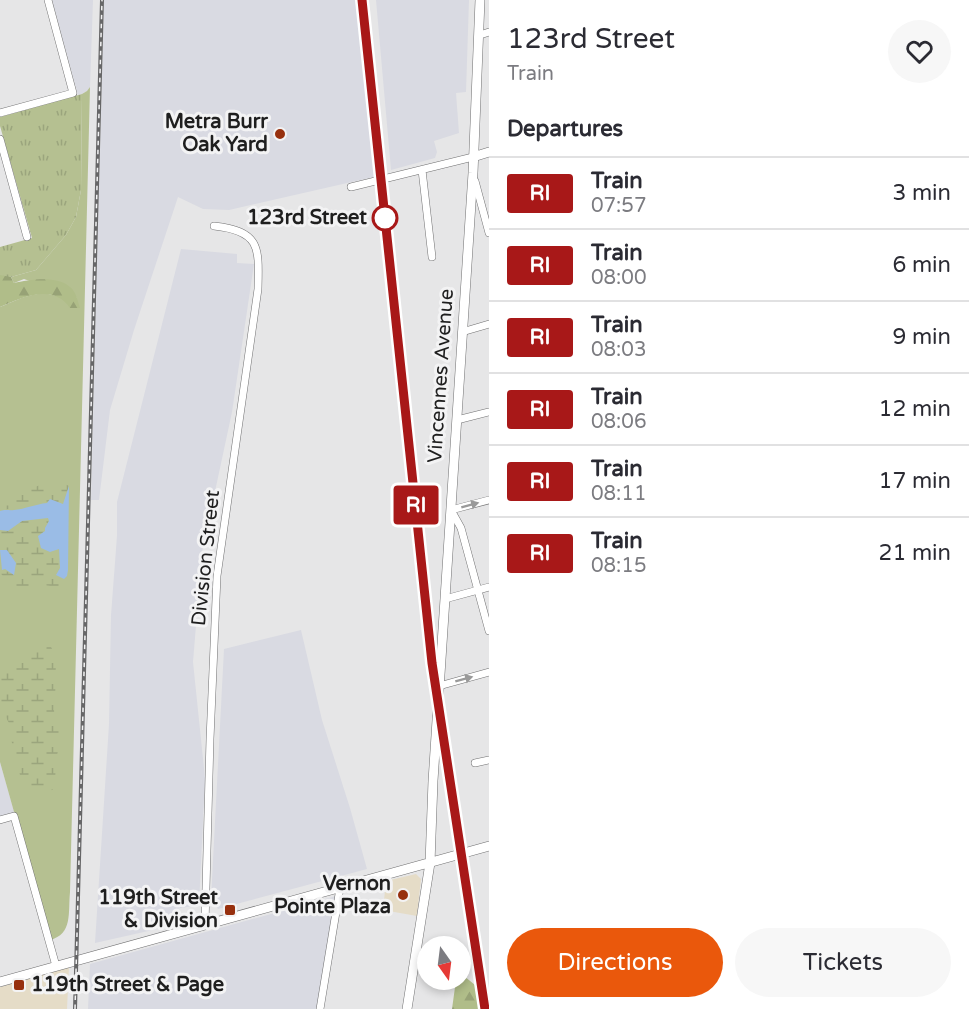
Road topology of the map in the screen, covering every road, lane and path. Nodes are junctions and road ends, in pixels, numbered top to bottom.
1 (48, 0) edge
2 (480, 0) edge
3 (484, 34) edge
4 (0, 113) edge
5 (0, 139) edge
6 (489, 152) edge
7 (473, 157) junction
8 (422, 170) junction
9 (473, 174) junction
10 (351, 187) dead end
11 (214, 226) dead end
12 (489, 233) edge
13 (27, 237) dead end
14 (432, 257) dead end
15 (489, 324) edge
16 (462, 332) junction
17 (489, 412) edge
18 (457, 420) junction
19 (489, 500) edge
20 (451, 510) junction
21 (489, 587) edge
22 (478, 590) junction
23 (446, 599) junction
24 (489, 631) edge
25 (489, 672) edge
26 (439, 686) junction
27 (489, 760) edge
28 (475, 764) dead end
29 (0, 820) edge
30 (489, 846) edge
31 (430, 863) junction
32 (340, 888) junction
33 (205, 925) junction
34 (56, 966) junction
35 (0, 982) edge
36 (320, 1009) edge
37 (407, 1009) edge

1 - 4 street
2 - 3 main road, Vincennes Avenue
3 - 7 main road, Vincennes Avenue
5 - 13 street
6 - 7 main road
7 - 8 street
7 - 9 main road, Vincennes Avenue
8 - 10 street
8 - 14 street
9 - 12 street
9 - 16 main road, Vincennes Avenue
11 - 33 street, Division Street
15 - 16 street
16 - 18 main road, Vincennes Avenue
17 - 18 street
18 - 20 main road, Vincennes Avenue
20 -> 19 street
20 - 22 street
20 - 23 main road, Vincennes Avenue
21 - 22 street
22 - 23 street
22 - 24 street
23 - 26 main road, Vincennes Avenue
26 -> 25 street
26 - 31 main road, Vincennes Avenue
27 - 28 street
29 - 34 street
30 - 31 main road
31 - 32 main road
31 - 37 main road, Vincennes Avenue
32 - 33 main road
32 - 36 street
33 - 34 main road
34 - 35 main road

